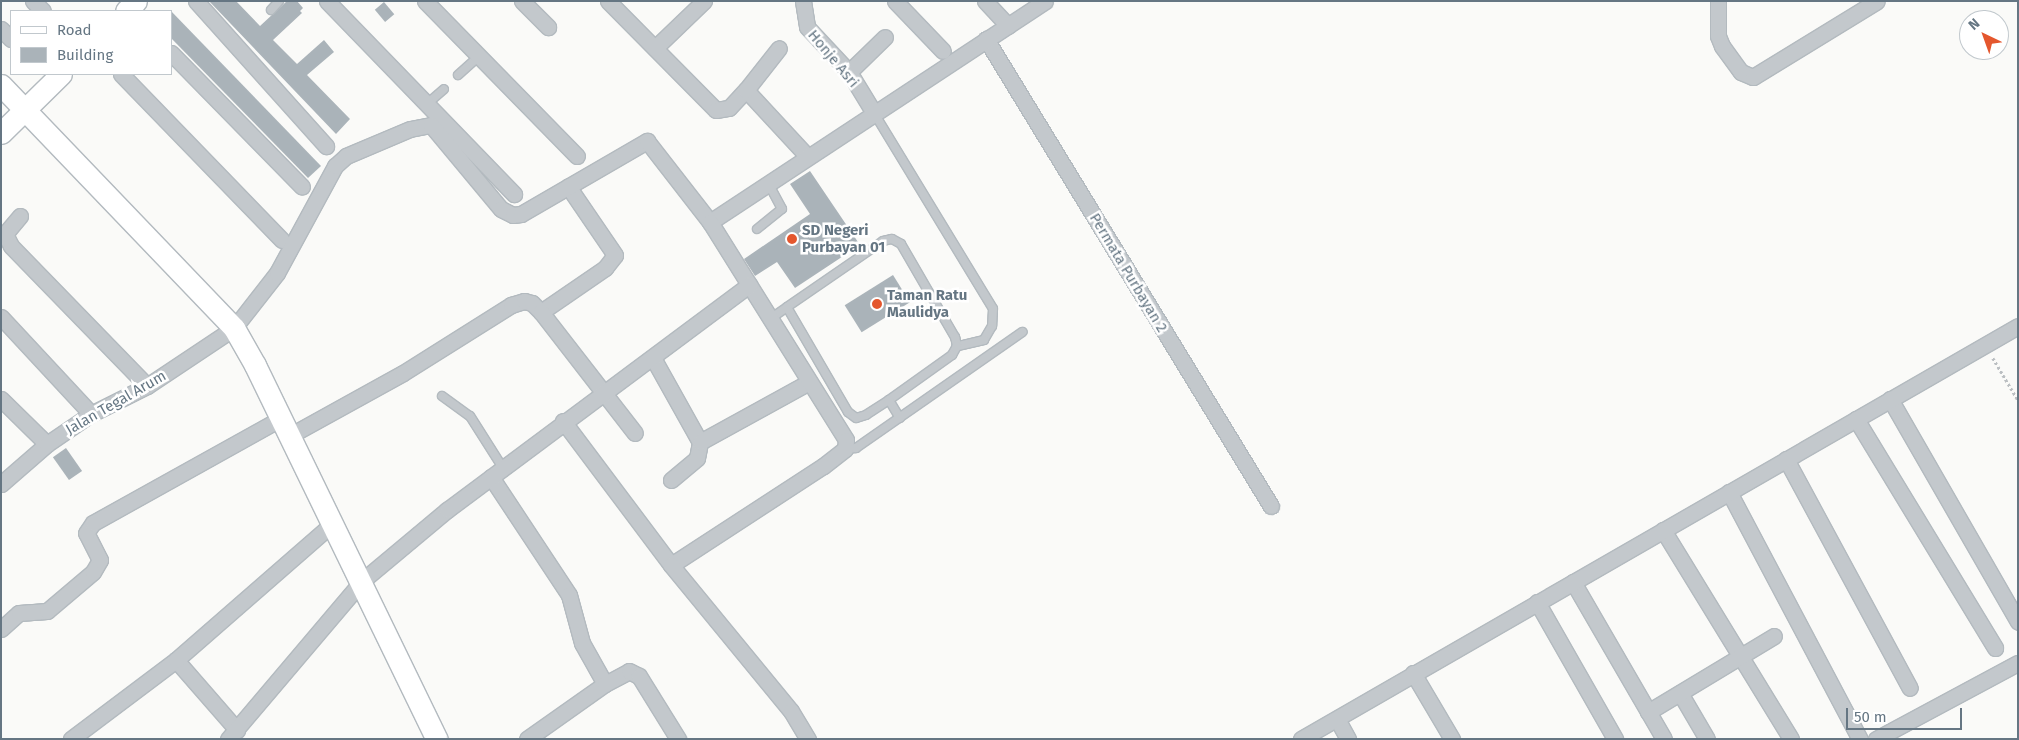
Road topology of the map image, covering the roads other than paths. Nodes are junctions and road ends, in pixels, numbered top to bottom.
1 (33, 1) edge
2 (196, 1) edge
3 (279, 1) edge
4 (327, 1) edge
5 (425, 1) edge
6 (522, 1) edge
7 (608, 1) edge
8 (704, 1) edge
9 (803, 1) edge
10 (895, 1) edge
11 (985, 1) edge
12 (1045, 1) edge
13 (1718, 1) edge
14 (1878, 1) edge
15 (42, 10) edge
16 (271, 10) dead end
17 (1008, 26) junction
18 (548, 27) dead end
19 (1, 28) edge
20 (886, 37) dead end
21 (10, 38) edge
22 (986, 39) junction
23 (655, 48) junction
24 (779, 48) dead end
25 (943, 51) dead end
26 (172, 54) edge
27 (478, 57) junction
28 (849, 72) junction
29 (121, 75) edge
30 (458, 75) dead end
31 (52, 77) edge
32 (1, 85) edge
33 (444, 88) dead end
34 (746, 90) junction
35 (428, 104) junction
36 (24, 109) junction
37 (874, 113) junction
38 (1, 133) edge
39 (326, 146) dead end
40 (577, 156) dead end
41 (808, 157) junction
42 (768, 183) junction
43 (568, 186) junction
44 (302, 187) dead end
45 (514, 194) dead end
46 (20, 216) dead end
47 (710, 222) junction
48 (757, 229) dead end
49 (282, 240) dead end
50 (750, 285) junction
51 (787, 307) junction
52 (541, 312) junction
53 (1, 317) edge
54 (770, 319) junction
55 (2018, 326) edge
56 (234, 328) junction
57 (1022, 332) dead end
58 (957, 346) junction
59 (654, 358) junction
60 (809, 382) junction
61 (147, 386) junction
62 (605, 392) junction
63 (442, 396) dead end
64 (1, 399) edge
65 (1890, 399) junction
66 (889, 400) junction
67 (91, 414) junction
68 (900, 418) junction
69 (1856, 419) junction
70 (563, 421) junction
71 (285, 427) junction
72 (635, 432) dead end
73 (700, 442) junction
74 (47, 444) junction
75 (845, 449) junction
76 (1786, 459) junction
77 (497, 473) junction
78 (671, 480) dead end
79 (1, 484) edge
80 (1728, 492) junction
81 (1271, 506) dead end
82 (331, 525) junction
83 (1663, 530) junction
84 (670, 565) junction
85 (362, 582) junction
86 (1573, 582) junction
87 (1538, 602) junction
88 (2018, 622) edge
89 (1, 629) edge
90 (1774, 636) dead end
91 (1995, 648) dead end
92 (1740, 656) junction
93 (176, 660) junction
94 (2018, 663) edge
95 (1414, 673) junction
96 (605, 684) junction
97 (1910, 688) dead end
98 (1680, 693) junction
99 (1648, 712) junction
100 (1337, 719) junction
101 (232, 734) edge
102 (71, 739) edge
103 (437, 739) edge
104 (527, 739) edge
105 (678, 739) edge
106 (808, 739) edge
107 (1301, 739) edge
108 (1348, 739) edge
109 (1452, 739) edge
110 (1615, 739) edge
111 (1664, 739) edge
112 (1707, 739) edge
113 (1791, 739) edge
114 (1860, 739) edge
115 (1876, 739) edge

1 - 15 street
2 - 39 street
3 - 16 lane
4 - 35 street
5 - 27 street
6 - 18 street
7 - 23 street
8 - 23 street
9 - 28 street, Honje Asri
10 - 25 street
11 - 17 street
12 - 17 street
13 - 14 street
17 - 22 street
19 - 21 street
20 - 28 street
22 - 37 street
22 - 81 street, Permata Purbayan 2
23 - 34 street
24 - 34 street
26 - 44 street
27 - 30 lane
27 - 40 street
28 - 37 street, Honje Asri
29 - 49 street
31 - 36 street
32 - 36 street
33 - 35 lane
34 - 41 street
35 - 45 street
36 - 38 street
36 - 56 street
37 - 41 street
37 - 58 lane
41 - 42 street
42 - 47 street
42 - 48 lane
43 - 47 street
43 - 52 street
43 - 56 street, Jalan Tegal Arum
46 - 61 street
47 - 50 street
50 - 54 street
50 - 59 street
51 - 54 lane
51 - 58 lane
51 - 66 lane
52 - 62 street
52 - 71 street
53 - 67 street
54 - 60 street
55 - 65 street
56 - 61 street, Jalan Tegal Arum
56 - 71 street
57 - 68 lane
58 - 66 lane
59 - 62 street
59 - 73 street
60 - 73 street
60 - 75 street
61 - 67 street, Jalan Tegal Arum
62 - 70 street
62 - 72 street
63 - 77 lane
64 - 74 street
65 - 69 street
65 - 88 street
66 - 68 lane
67 - 74 street, Jalan Tegal Arum
68 - 75 lane
69 - 76 street
69 - 91 street
70 - 77 street
70 - 84 street
71 - 82 street
71 - 89 street
73 - 78 street
74 - 79 street, Jalan Tegal Arum
75 - 84 street
76 - 80 street
76 - 97 street
77 - 85 street
77 - 96 street
80 - 83 street
80 - 114 street
82 - 85 street
82 - 93 street
83 - 86 street
83 - 92 street
84 - 106 street
85 - 101 street
85 - 103 street
86 - 87 street
86 - 99 street
87 - 95 street
87 - 110 street
90 - 92 street
92 - 98 street
92 - 113 street
93 - 101 street
93 - 102 street
94 - 115 street
95 - 100 street
95 - 109 street
96 - 104 street
96 - 105 street
98 - 99 street
98 - 112 street
99 - 111 street
100 - 107 street
100 - 108 street

